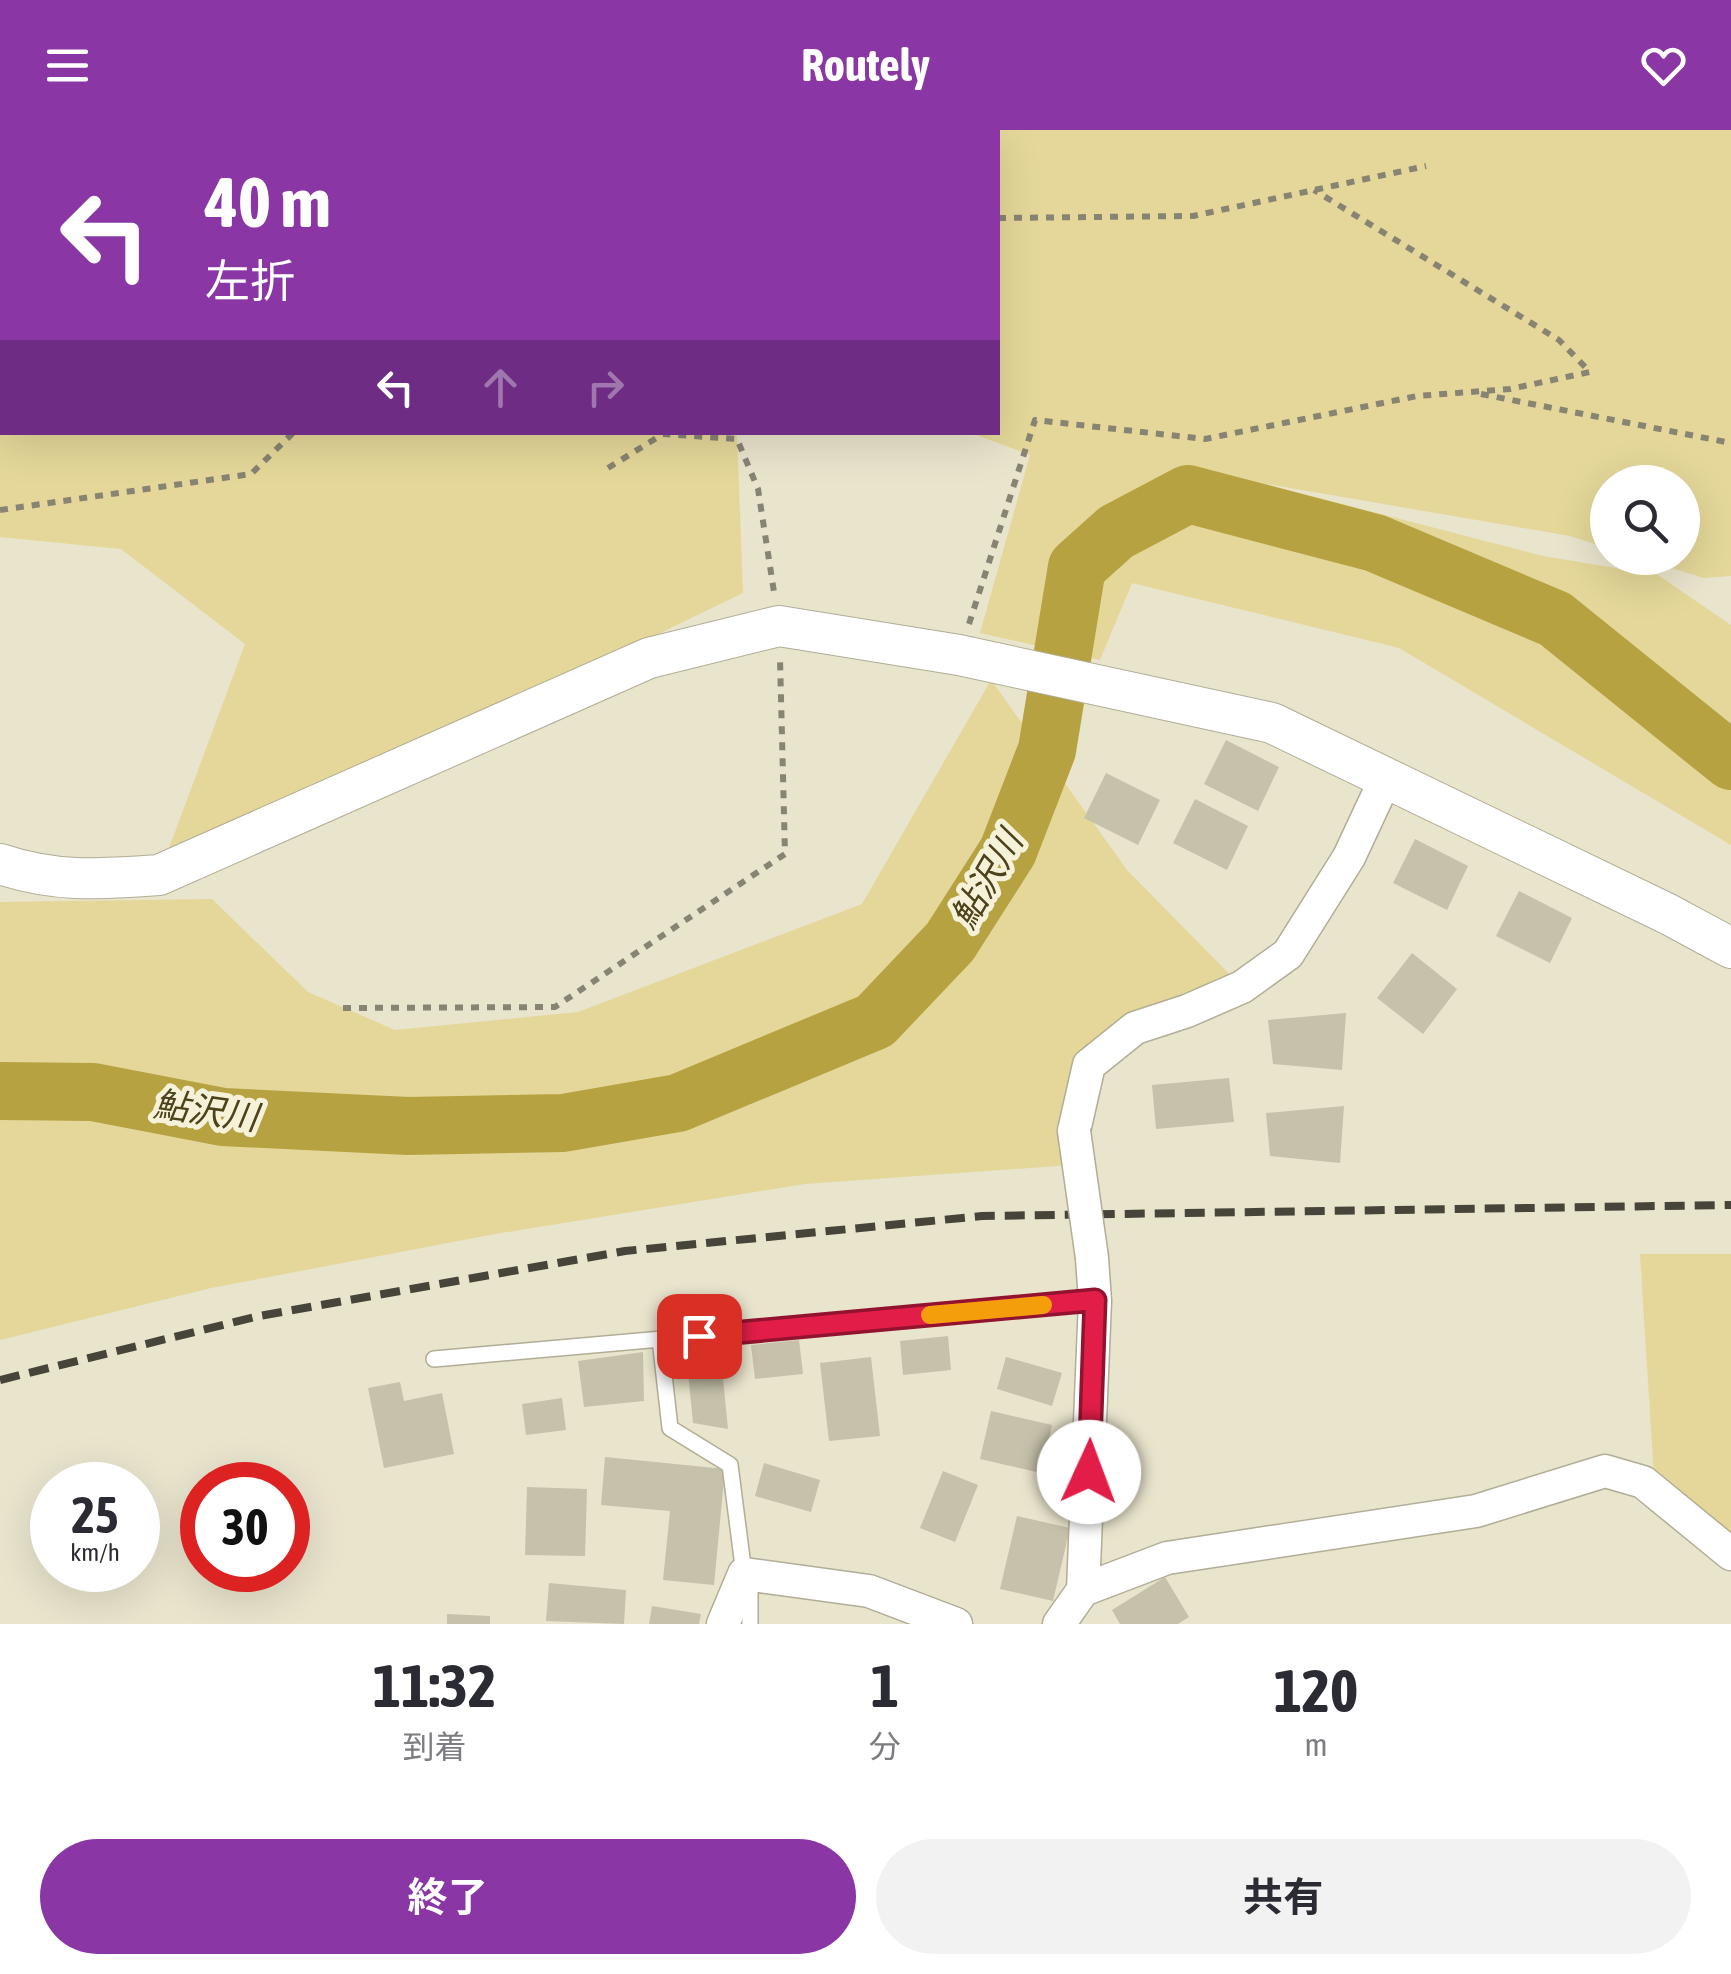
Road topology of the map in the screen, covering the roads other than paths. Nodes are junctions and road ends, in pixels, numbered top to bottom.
1 (1384, 780) junction
2 (0, 864) edge
3 (1731, 948) edge
4 (1095, 1300) junction
5 (660, 1339) junction
6 (434, 1358) dead end
7 (1731, 1554) edge
8 (747, 1574) junction
9 (1083, 1590) junction
10 (723, 1624) edge
11 (750, 1624) edge
12 (956, 1624) edge
13 (1059, 1624) edge

1 - 2 street
1 - 3 street
1 - 4 street, bridge
4 - 5 lane
4 - 9 street
5 - 6 lane
5 - 8 lane
7 - 9 street
8 - 10 street
8 - 11 lane
8 - 12 street
9 - 13 street

